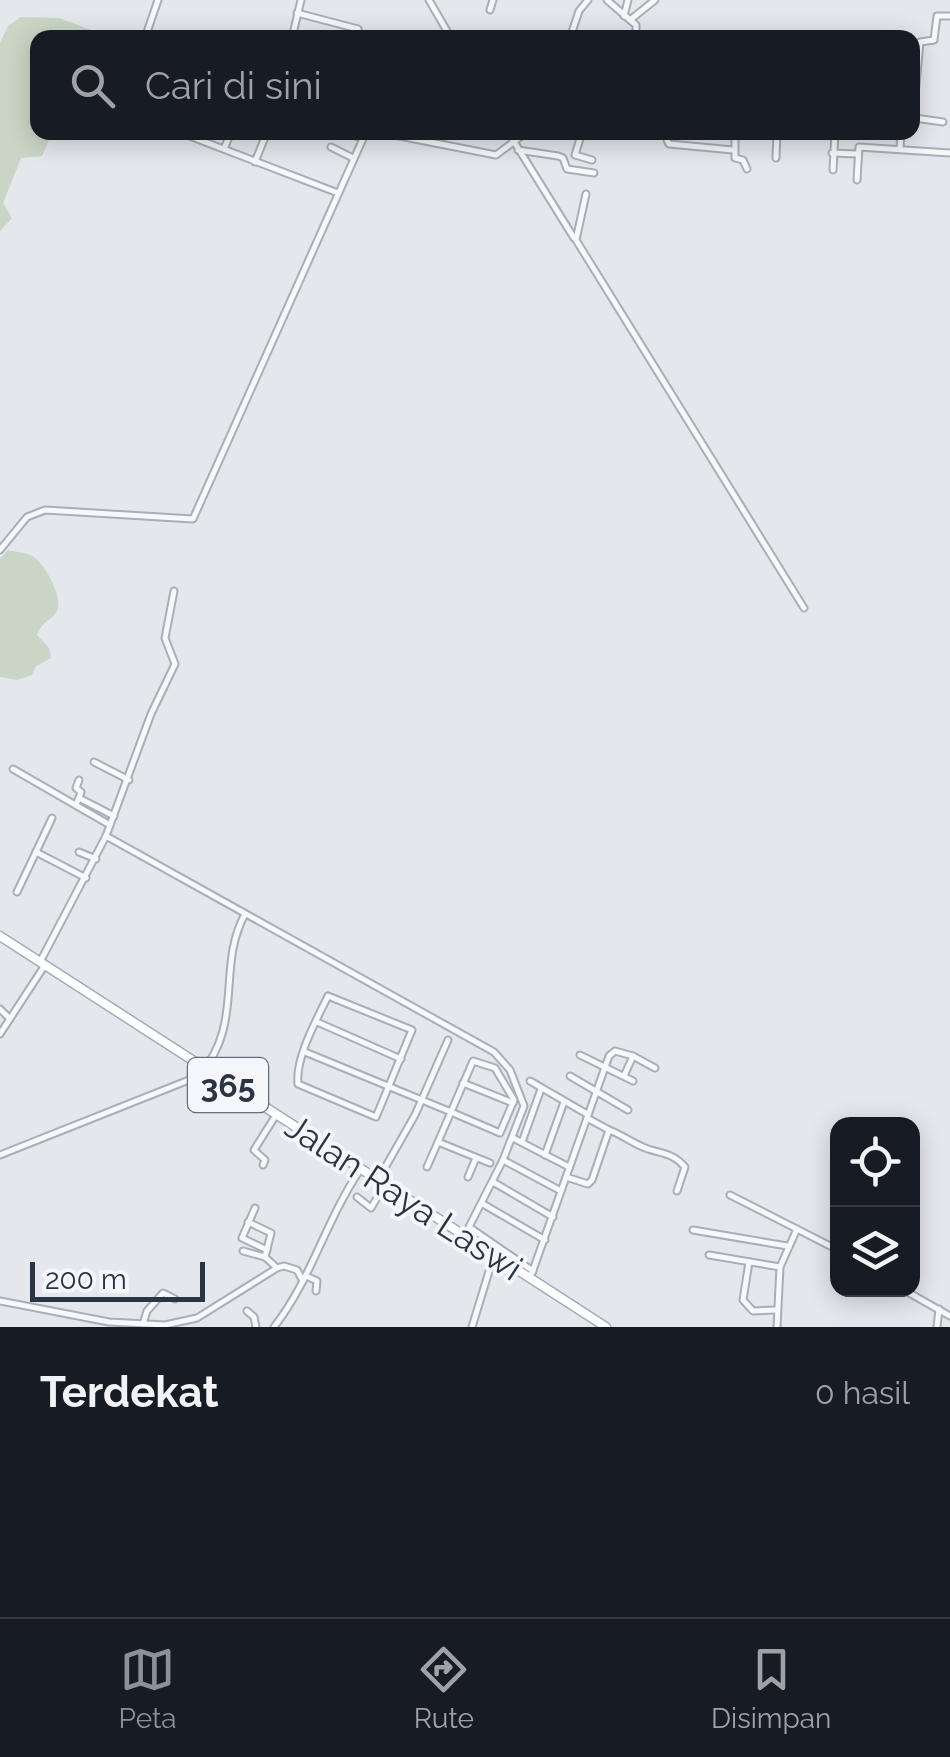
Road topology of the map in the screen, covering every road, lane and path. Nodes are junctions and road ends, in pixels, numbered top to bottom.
1 (158, 0) edge
2 (302, 0) edge
3 (429, 0) edge
4 (494, 0) edge
5 (588, 0) edge
6 (607, 0) edge
7 (655, 0) edge
8 (628, 2) edge
9 (490, 10) dead end
10 (297, 13) junction
11 (638, 14) junction
12 (950, 16) edge
13 (627, 18) junction
14 (148, 30) edge
15 (294, 30) edge
16 (358, 30) edge
17 (446, 30) edge
18 (573, 30) edge
19 (636, 30) dead end
20 (920, 42) edge
21 (920, 119) edge
22 (943, 122) dead end
23 (202, 140) edge
24 (227, 140) edge
25 (263, 140) edge
26 (360, 140) edge
27 (419, 140) edge
28 (512, 140) edge
29 (521, 140) edge
30 (580, 140) edge
31 (667, 140) dead end
32 (734, 140) edge
33 (777, 140) edge
34 (833, 140) edge
35 (900, 140) edge
36 (429, 142) joint
37 (331, 147) dead end
38 (516, 147) junction
39 (224, 148) junction
40 (900, 148) junction
41 (733, 150) junction
42 (950, 153) edge
43 (832, 154) junction
44 (857, 154) junction
45 (353, 158) junction
46 (776, 158) dead end
47 (592, 160) dead end
48 (255, 162) junction
49 (747, 170) dead end
50 (832, 170) dead end
51 (594, 173) dead end
52 (857, 180) dead end
53 (338, 192) junction
54 (586, 194) dead end
55 (576, 240) junction
56 (0, 550) edge
57 (174, 590) dead end
58 (804, 608) dead end
59 (94, 762) dead end
60 (14, 768) dead end
61 (80, 780) dead end
62 (129, 780) junction
63 (78, 801) junction
64 (114, 816) junction
65 (52, 818) dead end
66 (110, 825) junction
67 (106, 836) junction
68 (36, 852) junction
69 (79, 852) dead end
70 (96, 859) junction
71 (86, 878) junction
72 (17, 892) dead end
73 (245, 914) junction
74 (0, 936) edge
75 (43, 963) junction
76 (0, 1010) edge
77 (10, 1017) junction
78 (317, 1022) junction
79 (0, 1031) edge
80 (448, 1040) dead end
81 (305, 1052) junction
82 (580, 1055) dead end
83 (633, 1056) junction
84 (401, 1059) junction
85 (606, 1068) junction
86 (655, 1068) dead end
87 (205, 1069) junction
88 (570, 1076) dead end
89 (624, 1076) junction
90 (634, 1080) dead end
91 (530, 1082) dead end
92 (463, 1083) junction
93 (390, 1087) junction
94 (542, 1088) junction
95 (597, 1091) junction
96 (420, 1101) junction
97 (513, 1102) junction
98 (564, 1102) junction
99 (628, 1110) dead end
100 (450, 1112) junction
101 (276, 1116) junction
102 (586, 1116) junction
103 (609, 1130) junction
104 (512, 1138) junction
105 (438, 1142) junction
106 (522, 1142) junction
107 (0, 1155) edge
108 (545, 1155) junction
109 (476, 1158) junction
110 (503, 1160) junction
111 (490, 1163) dead end
112 (263, 1165) dead end
113 (428, 1167) dead end
114 (570, 1167) junction
115 (360, 1170) junction
116 (468, 1177) dead end
117 (566, 1178) junction
118 (493, 1182) junction
119 (381, 1183) junction
120 (561, 1191) junction
121 (677, 1191) dead end
122 (730, 1195) dead end
123 (356, 1197) dead end
124 (482, 1204) junction
125 (255, 1208) dead end
126 (371, 1208) junction
127 (366, 1214) dead end
128 (553, 1217) junction
129 (248, 1222) junction
130 (797, 1228) junction
131 (693, 1230) dead end
132 (545, 1240) junction
133 (788, 1246) junction
134 (830, 1246) edge
135 (243, 1250) dead end
136 (266, 1254) junction
137 (494, 1255) junction
138 (710, 1255) dead end
139 (749, 1262) junction
140 (278, 1268) junction
141 (780, 1268) junction
142 (527, 1271) junction
143 (304, 1278) junction
144 (316, 1292) dead end
145 (916, 1297) edge
146 (175, 1299) dead end
147 (0, 1301) edge
148 (776, 1310) junction
149 (938, 1310) junction
150 (247, 1311) dead end
151 (950, 1316) edge
152 (142, 1325) edge
153 (256, 1327) edge
154 (274, 1327) edge
155 (472, 1327) edge
156 (606, 1327) edge
157 (776, 1327) edge
158 (938, 1327) edge

1 - 14 street
2 - 10 street
3 - 17 street
4 - 9 street
5 - 18 street
6 - 13 street
7 - 11 street
8 - 11 street
8 - 13 street
10 - 15 street
10 - 16 street
11 - 13 street
12 - 20 street
13 - 19 street
21 - 22 street
23 - 39 street
24 - 39 street
25 - 48 street
26 - 45 street
27 - 36 street
28 - 38 street
29 - 38 street
30 - 47 street
31 - 41 street
32 - 41 street
33 - 46 street
34 - 43 street
35 - 40 street
36 - 38 street
37 - 45 street
38 - 51 street
38 - 55 street
39 - 48 street
40 - 42 street
40 - 44 street
41 - 49 street
43 - 44 street
43 - 50 street
44 - 52 street
45 - 53 street
48 - 53 street
53 - 56 street
54 - 55 street
55 - 58 street
57 - 62 street
59 - 62 street
60 - 63 street
61 - 63 street
62 - 64 street
63 - 64 street
63 - 66 street
64 - 66 street
65 - 68 street
66 - 67 street
67 - 70 street
67 - 73 street
68 - 71 street
68 - 72 street
69 - 70 street
70 - 71 street
71 - 75 street
73 - 87 street
73 - 104 street
74 - 75 main road, Jalan Raya Laswi / 365
75 - 77 street
75 - 87 main road, Jalan Raya Laswi / 365
76 - 77 street
77 - 79 street
78 - 81 street
78 - 84 street
78 - 84 street
80 - 96 street
81 - 93 street
81 - 93 street
82 - 85 street
83 - 85 street
83 - 86 street
83 - 89 street
84 - 93 street
85 - 89 street
85 - 95 street
87 - 101 main road, Jalan Raya Laswi / 365
87 - 107 street
88 - 95 street
89 - 90 street
91 - 94 street
92 - 97 street
92 - 97 street
92 - 100 street
93 - 96 street
94 - 98 street
94 - 106 street
95 - 99 street
95 - 102 street
96 - 100 street
96 - 119 street
97 - 100 street
98 - 102 street
98 - 108 street
100 - 105 street
101 - 112 street
101 - 115 main road, Jalan Raya Laswi / 365
102 - 103 street
102 - 114 street
103 - 117 street
103 - 121 street
104 - 106 street
104 - 110 street
105 - 109 street
105 - 113 street
106 - 108 street
108 - 114 street
109 - 111 street
109 - 116 street
110 - 118 street
110 - 120 street
114 - 117 street
115 - 119 main road, Jalan Raya Laswi / 365
115 - 143 street
117 - 120 street
118 - 124 street
118 - 128 street
119 - 126 street
119 - 137 main road, Jalan Raya Laswi / 365
120 - 128 street
122 - 130 street
123 - 126 street
124 - 132 street
124 - 142 street
125 - 129 street
126 - 127 street
128 - 132 street
129 - 136 street
129 - 136 street
130 - 133 street
130 - 134 street
131 - 133 street
132 - 142 street
133 - 141 street
135 - 136 street
136 - 140 street
137 - 142 main road, Jalan Raya Laswi / 365
137 - 155 street
138 - 139 street
139 - 141 street
139 - 148 street
140 - 143 street
140 - 152 street
141 - 148 street
142 - 156 main road, Jalan Raya Laswi / 365
143 - 144 street
143 - 154 street
145 - 149 street
146 - 152 street
147 - 152 street
148 - 157 street
149 - 151 street
149 - 158 street
150 - 153 street

